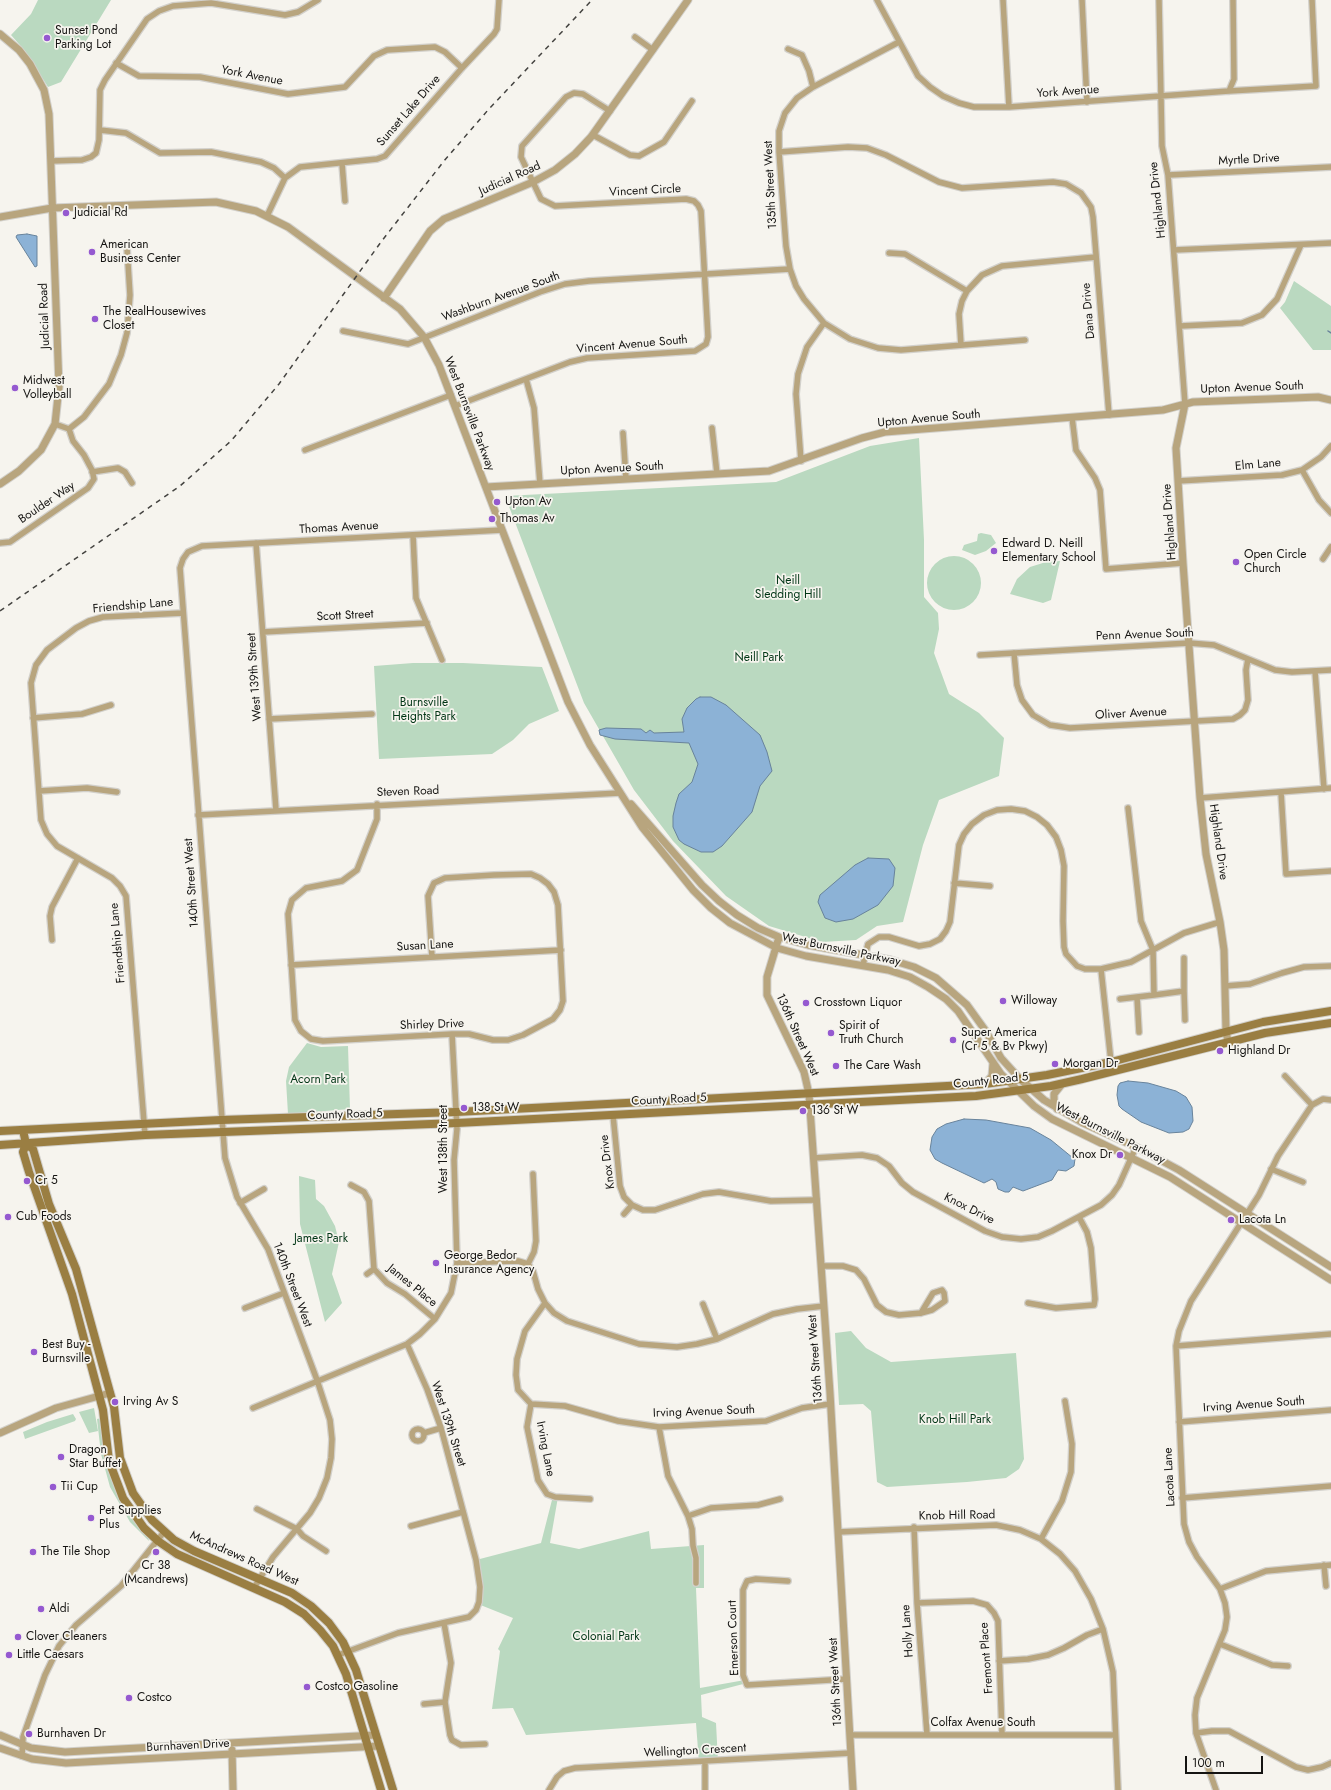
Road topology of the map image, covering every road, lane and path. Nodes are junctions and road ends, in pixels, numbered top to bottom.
1 (318, 0) edge
2 (499, 0) edge
3 (688, 0) edge
4 (877, 0) edge
5 (1003, 0) edge
6 (1082, 0) edge
7 (1160, 0) edge
8 (1233, 0) edge
9 (1312, 0) edge
10 (0, 34) edge
11 (636, 37) dead end
12 (899, 42) junction
13 (788, 49) dead end
14 (653, 50) junction
15 (116, 63) junction
16 (462, 68) junction
17 (813, 87) junction
18 (1229, 91) junction
19 (1161, 96) junction
20 (692, 101) dead end
21 (1087, 102) junction
22 (1009, 107) junction
23 (610, 111) junction
24 (100, 130) junction
25 (593, 135) junction
26 (779, 152) junction
27 (51, 162) junction
28 (342, 163) junction
29 (1331, 167) edge
30 (1168, 175) junction
31 (285, 178) junction
32 (533, 182) junction
33 (346, 201) dead end
34 (52, 208) junction
35 (266, 216) junction
36 (0, 217) edge
37 (1331, 243) edge
38 (1301, 244) junction
39 (127, 248) dead end
40 (1174, 250) junction
41 (889, 253) dead end
42 (1096, 258) junction
43 (790, 269) junction
44 (704, 274) junction
45 (967, 291) junction
46 (384, 298) junction
47 (824, 323) junction
48 (1180, 326) junction
49 (343, 331) dead end
50 (424, 336) junction
51 (1025, 340) dead end
52 (960, 345) junction
53 (526, 379) junction
54 (451, 395) junction
55 (1331, 400) edge
56 (1185, 404) junction
57 (455, 406) junction
58 (1109, 415) junction
59 (1072, 417) junction
60 (55, 424) junction
61 (712, 428) dead end
62 (69, 429) junction
63 (624, 433) dead end
64 (1331, 446) edge
65 (305, 450) dead end
66 (802, 461) junction
67 (1302, 470) junction
68 (92, 472) junction
69 (716, 474) junction
70 (626, 480) junction
71 (1178, 481) junction
72 (132, 483) dead end
73 (0, 484) edge
74 (540, 484) junction
75 (486, 487) junction
76 (1331, 513) edge
77 (502, 530) junction
78 (413, 535) junction
79 (0, 543) edge
80 (256, 543) junction
81 (1331, 548) edge
82 (183, 559) joint
83 (1323, 559) dead end
84 (1184, 563) junction
85 (183, 613) junction
86 (427, 623) junction
87 (263, 632) junction
88 (1189, 643) junction
89 (1014, 653) junction
90 (980, 655) dead end
91 (1248, 659) junction
92 (442, 660) dead end
93 (1331, 670) edge
94 (1315, 671) junction
95 (111, 705) dead end
96 (372, 714) dead end
97 (33, 718) junction
98 (269, 719) junction
99 (1195, 721) junction
100 (1331, 788) edge
101 (1324, 789) junction
102 (39, 791) junction
103 (117, 792) dead end
104 (1281, 792) junction
105 (620, 793) junction
106 (1200, 798) junction
107 (377, 804) junction
108 (1128, 808) dead end
109 (276, 810) junction
110 (198, 815) junction
111 (78, 858) junction
112 (1331, 871) edge
113 (954, 883) junction
114 (990, 886) dead end
115 (1220, 922) junction
116 (779, 937) junction
117 (52, 940) dead end
118 (777, 948) junction
119 (561, 950) junction
120 (1153, 950) junction
121 (865, 954) junction
122 (432, 957) junction
123 (1184, 958) dead end
124 (291, 965) junction
125 (863, 965) junction
126 (1331, 966) edge
127 (1101, 969) junction
128 (1225, 986) junction
129 (1184, 991) junction
130 (1154, 995) junction
131 (1137, 997) junction
132 (1120, 999) dead end
133 (966, 1004) junction
134 (958, 1011) junction
135 (1331, 1011) edge
136 (1185, 1020) dead end
137 (1331, 1022) edge
138 (1226, 1031) junction
139 (1139, 1032) dead end
140 (452, 1034) junction
141 (1228, 1042) junction
142 (1111, 1062) junction
143 (993, 1063) junction
144 (1285, 1076) dead end
145 (1020, 1079) junction
146 (1008, 1082) junction
147 (1063, 1083) junction
148 (985, 1084) junction
149 (1030, 1089) junction
150 (1017, 1091) junction
151 (809, 1094) junction
152 (1331, 1100) edge
153 (810, 1105) junction
154 (1312, 1105) junction
155 (1059, 1111) junction
156 (456, 1112) junction
157 (613, 1115) junction
158 (221, 1120) junction
159 (457, 1123) junction
160 (144, 1124) junction
161 (23, 1130) junction
162 (0, 1131) edge
163 (222, 1131) junction
164 (145, 1135) junction
165 (26, 1144) junction
166 (0, 1145) edge
167 (1136, 1147) junction
168 (1131, 1157) junction
169 (814, 1158) junction
170 (1271, 1168) junction
171 (533, 1174) dead end
172 (1303, 1182) dead end
173 (351, 1185) dead end
174 (264, 1189) dead end
175 (817, 1200) junction
176 (240, 1203) junction
177 (632, 1205) junction
178 (1248, 1213) junction
179 (624, 1214) dead end
180 (1079, 1217) junction
181 (1242, 1222) junction
182 (457, 1263) junction
183 (528, 1264) junction
184 (822, 1266) junction
185 (1331, 1267) edge
186 (374, 1269) junction
187 (367, 1274) dead end
188 (1331, 1280) edge
189 (284, 1293) junction
190 (545, 1303) junction
191 (1028, 1303) dead end
192 (703, 1304) dead end
193 (824, 1306) junction
194 (245, 1308) dead end
195 (921, 1313) junction
196 (434, 1318) junction
197 (1331, 1334) edge
198 (717, 1339) junction
199 (407, 1344) junction
200 (1176, 1346) junction
201 (317, 1380) junction
202 (110, 1393) junction
203 (100, 1396) junction
204 (1066, 1401) dead end
205 (531, 1404) junction
206 (830, 1404) junction
207 (252, 1408) dead end
208 (1331, 1410) edge
209 (1179, 1422) junction
210 (659, 1426) junction
211 (441, 1428) junction
212 (0, 1433) edge
213 (424, 1433) dead end
214 (1331, 1486) edge
215 (590, 1498) dead end
216 (1182, 1498) junction
217 (780, 1499) dead end
218 (257, 1509) dead end
219 (463, 1512) junction
220 (688, 1516) junction
221 (411, 1526) dead end
222 (914, 1527) junction
223 (297, 1529) junction
224 (164, 1532) junction
225 (838, 1532) junction
226 (1041, 1539) junction
227 (158, 1541) junction
228 (326, 1551) dead end
229 (1324, 1565) junction
230 (1331, 1565) edge
231 (259, 1578) junction
232 (788, 1581) dead end
233 (696, 1583) dead end
234 (1326, 1586) dead end
235 (254, 1588) junction
236 (1220, 1589) junction
237 (917, 1603) junction
238 (444, 1622) junction
239 (1103, 1629) junction
240 (1220, 1644) junction
241 (349, 1651) junction
242 (338, 1655) junction
243 (999, 1661) junction
244 (1288, 1666) dead end
245 (847, 1679) junction
246 (445, 1702) junction
247 (424, 1704) dead end
248 (1196, 1733) junction
249 (850, 1734) junction
250 (927, 1734) junction
251 (1002, 1734) junction
252 (0, 1735) edge
253 (376, 1735) junction
254 (1115, 1735) junction
255 (365, 1736) junction
256 (22, 1744) junction
257 (232, 1744) junction
258 (485, 1744) dead end
259 (380, 1746) junction
260 (368, 1747) junction
261 (0, 1748) edge
262 (851, 1753) junction
263 (232, 1754) junction
264 (22, 1756) junction
265 (705, 1762) junction
266 (1331, 1763) edge
267 (233, 1790) edge
268 (381, 1790) edge
269 (392, 1790) edge
270 (549, 1790) edge
271 (705, 1790) edge
272 (853, 1790) edge
273 (1118, 1790) edge
274 (1216, 1790) edge

1 - 15 street
2 - 16 street, Sunset Lake Drive
3 - 14 street, Judicial Road
4 - 12 street, York Avenue
5 - 22 street
6 - 21 street
7 - 19 street, Highland Drive
8 - 18 street
9 - 18 street, York Avenue
10 - 27 street, Judicial Road
11 - 14 street
12 - 17 street, 135th Street West
12 - 22 street, York Avenue
13 - 17 street
14 - 23 street, Judicial Road
15 - 16 street, York Avenue
15 - 24 street
16 - 28 street, Sunset Lake Drive
17 - 26 street, 135th Street West
18 - 19 street, York Avenue
19 - 21 street, York Avenue
19 - 30 street, Highland Drive
20 - 25 street
21 - 22 street, York Avenue
23 - 25 street, Judicial Road
23 - 32 street
24 - 27 street
24 - 31 street
25 - 32 street, Judicial Road
26 - 42 street, Dana Drive
26 - 43 street, 135th Street West
27 - 34 street, Judicial Road
28 - 31 street, Sunset Lake Drive
28 - 33 street
29 - 30 street, Myrtle Drive
30 - 40 street, Highland Drive
31 - 35 street, Sunset Lake Drive
32 - 44 street, Vincent Circle
32 - 46 street, Judicial Road
34 - 35 street, West Burnsville Parkway
34 - 36 street, West Burnsville Parkway
34 - 60 street, Judicial Road
35 - 46 street, West Burnsville Parkway
37 - 38 street
38 - 40 street
38 - 48 street
39 - 62 street
40 - 48 street, Highland Drive
41 - 45 street
42 - 45 street
42 - 58 street, Dana Drive
43 - 44 street, Washburn Avenue South
43 - 47 street, 135th Street West
44 - 50 street, Washburn Avenue South
44 - 53 street, Vincent Avenue South
45 - 52 street
46 - 50 street, West Burnsville Parkway
47 - 52 street, 135th Street West
47 - 66 street
48 - 56 street, Highland Drive
49 - 50 street, Washburn Avenue South
50 - 54 street, West Burnsville Parkway
51 - 52 street, 135th Street West
53 - 57 street, Vincent Avenue South
53 - 74 street
54 - 57 street, West Burnsville Parkway
54 - 65 street
55 - 56 street, Upton Avenue South
56 - 58 street, Upton Avenue South
56 - 71 street, Highland Drive
57 - 75 street, West Burnsville Parkway
58 - 59 street, Upton Avenue South
59 - 66 street, Upton Avenue South
59 - 84 street
60 - 62 street
60 - 73 street, Judicial Road
61 - 69 street
62 - 68 street
63 - 70 street
64 - 67 street, Elm Lane
66 - 69 street, Upton Avenue South
67 - 71 street, Elm Lane
67 - 76 street
68 - 72 street
68 - 79 street, Boulder Way
69 - 70 street, Upton Avenue South
70 - 74 street, Upton Avenue South
71 - 84 street, Highland Drive
74 - 75 street, Upton Avenue South
75 - 77 street, West Burnsville Parkway
77 - 78 street, Thomas Avenue
77 - 105 street, West Burnsville Parkway
78 - 80 street, Thomas Avenue
78 - 86 street
80 - 82 street, Thomas Avenue
80 - 87 street, West 139th Street
81 - 83 street
82 - 85 street, 140th Street West
84 - 88 street, Highland Drive
85 - 97 street, Friendship Lane
85 - 110 street, 140th Street West
86 - 87 street, Scott Street
86 - 92 street
87 - 98 street, West 139th Street
88 - 89 street, Penn Avenue South
88 - 91 street, Penn Avenue South
88 - 99 street, Highland Drive
89 - 90 street, Penn Avenue South
89 - 99 street, Oliver Avenue
91 - 94 street, Penn Avenue South
91 - 99 street, Oliver Avenue
93 - 94 street, Penn Avenue South
94 - 101 street
95 - 97 street
96 - 98 street
97 - 102 street, Friendship Lane
98 - 109 street, West 139th Street
99 - 106 street, Highland Drive
100 - 101 street
101 - 104 street
102 - 103 street
102 - 111 street, Friendship Lane
104 - 106 street
104 - 112 street
105 - 107 street, Steven Road
105 - 116 street, West Burnsville Parkway
105 - 118 street, West Burnsville Parkway
106 - 115 street, Highland Drive
107 - 109 street, Steven Road
107 - 124 street, Shirley Drive
108 - 120 street
109 - 110 street, Steven Road
110 - 158 street, 140th Street West
111 - 117 street
111 - 160 street, Friendship Lane
113 - 114 street
113 - 121 street
113 - 127 street
115 - 120 street
115 - 128 street, Highland Drive
116 - 118 street, 136th Street West
116 - 121 street, West Burnsville Parkway
118 - 125 street, West Burnsville Parkway
118 - 151 street, 136th Street West
119 - 122 street, Susan Lane
119 - 122 street, Shirley Drive
119 - 140 street, Shirley Drive
120 - 127 street
120 - 130 street
121 - 125 street
121 - 133 street, West Burnsville Parkway
122 - 124 street, Susan Lane
123 - 129 street
124 - 140 street, Shirley Drive
125 - 134 street, West Burnsville Parkway
126 - 128 street
127 - 142 street
128 - 138 street, Highland Drive
129 - 130 street
129 - 136 street
130 - 131 street
131 - 132 street
131 - 139 street
133 - 134 street
133 - 145 street, West Burnsville Parkway
134 - 143 street, West Burnsville Parkway
135 - 138 main road, County Road 5
137 - 141 main road, County Road 5
138 - 141 street, Highland Drive
138 - 142 main road, County Road 5
140 - 156 street, West 138th Street
141 - 147 main road, County Road 5
142 - 145 main road, County Road 5
143 - 146 street, West Burnsville Parkway
143 - 148 street
144 - 154 street
145 - 146 main road, County Road 5
145 - 149 street, West Burnsville Parkway
146 - 148 main road, County Road 5
146 - 150 street, West Burnsville Parkway
147 - 149 main road, County Road 5
147 - 155 street
148 - 151 main road, County Road 5
149 - 150 main road, County Road 5
149 - 155 street, West Burnsville Parkway
150 - 153 main road, County Road 5
150 - 168 street, West Burnsville Parkway
151 - 153 street, 136th Street West
151 - 156 main road, County Road 5
152 - 154 street
153 - 157 main road, County Road 5
153 - 169 street, 136th Street West
154 - 170 street, Lacota Lane
155 - 167 street, West Burnsville Parkway
156 - 158 main road, County Road 5
156 - 159 street, West 138th Street
157 - 159 main road, County Road 5
157 - 177 street, Knox Drive
158 - 160 main road, County Road 5
158 - 163 street, 140th Street West
159 - 163 main road, County Road 5
159 - 182 street, West 138th Street
160 - 161 main road, County Road 5
160 - 164 street, Friendship Lane
161 - 162 main road, County Road 5
161 - 165 main road, McAndrews Road West
163 - 164 main road, County Road 5
163 - 176 street, 140th Street West
164 - 165 main road, County Road 5
165 - 166 main road, County Road 5
165 - 202 main road, McAndrews Road West
165 - 203 main road, McAndrews Road West
167 - 168 street, Knox Drive
167 - 178 street, West Burnsville Parkway
168 - 180 street, Knox Drive
168 - 181 street, West Burnsville Parkway
169 - 175 street, 136th Street West
169 - 180 street, Knox Drive
170 - 172 street
170 - 178 street, Lacota Lane
171 - 183 street
173 - 186 street, James Place
174 - 176 street
175 - 177 street
175 - 184 street, 136th Street West
176 - 189 street, 140th Street West
177 - 179 street
178 - 181 street, Lacota Lane
178 - 185 street, West Burnsville Parkway
180 - 191 street
181 - 188 street, West Burnsville Parkway
181 - 200 street, Lacota Lane
182 - 183 street
182 - 196 street, West 138th Street
183 - 190 street
184 - 193 street, 136th Street West
184 - 195 street
186 - 187 street
186 - 196 street, James Place
189 - 194 street
189 - 201 street, 140th Street West
190 - 198 street
190 - 205 street
192 - 198 street
193 - 198 street
193 - 206 street, 136th Street West
195 - 195 street
196 - 199 street, West 138th Street
197 - 200 street
199 - 201 street, West 138th Street
199 - 211 street, West 139th Street
200 - 209 street, Lacota Lane
201 - 207 street
201 - 223 street, 140th Street West
202 - 203 street
202 - 224 main road, McAndrews Road West
203 - 212 street
203 - 227 main road, McAndrews Road West
204 - 226 street
205 - 210 street, Irving Avenue South
205 - 215 street, Irving Lane
206 - 210 street, Irving Avenue South
206 - 225 street, 136th Street West
208 - 209 street, Irving Avenue South
209 - 216 street, Lacota Lane
210 - 220 street
211 - 213 street
211 - 219 street, West 139th Street
214 - 216 street
216 - 236 street, Lacota Lane
217 - 220 street
218 - 223 street
219 - 221 street
219 - 238 street, West 139th Street
220 - 233 street
222 - 225 street, Knob Hill Road
222 - 226 street, Knob Hill Road
222 - 237 street, Holly Lane
223 - 228 street
223 - 231 street, 140th Street West
224 - 227 street
224 - 231 main road, McAndrews Road West
225 - 245 street, 136th Street West
226 - 239 street, Knob Hill Road
227 - 235 main road, McAndrews Road West
227 - 256 street
229 - 230 street
229 - 234 street
229 - 236 street
231 - 235 street, 140th Street West
231 - 241 main road, McAndrews Road West
232 - 245 street, Emerson Court
235 - 242 main road, McAndrews Road West
236 - 240 street, Lacota Lane
237 - 243 street, Fremont Place
237 - 250 street, Holly Lane
238 - 241 street
238 - 246 street
239 - 243 street
239 - 254 street, Knob Hill Road
240 - 244 street
240 - 248 street, Lacota Lane
241 - 242 street
241 - 253 main road, McAndrews Road West
242 - 255 main road, McAndrews Road West
243 - 251 street, Fremont Place
245 - 249 street, 136th Street West
246 - 247 street
246 - 258 street
248 - 266 street
248 - 274 street, Lacota Lane
249 - 250 street, Colfax Avenue South
249 - 262 street, 136th Street West
250 - 251 street, Colfax Avenue South
251 - 254 street, Colfax Avenue South
252 - 256 street, Burnhaven Drive
253 - 255 street, Burnhaven Drive
253 - 259 main road, McAndrews Road West
254 - 273 street, Knob Hill Road
255 - 257 street, Burnhaven Drive
255 - 260 main road, McAndrews Road West
256 - 257 street, Burnhaven Drive
256 - 264 street
257 - 263 street
259 - 260 street, Burnhaven Drive
259 - 269 main road, McAndrews Road West
260 - 263 street, Burnhaven Drive
260 - 268 main road, McAndrews Road West
261 - 264 street, Burnhaven Drive
262 - 265 street, Wellington Crescent
262 - 272 street, 136th Street West
263 - 264 street, Burnhaven Drive
263 - 267 street
265 - 270 street, Wellington Crescent
265 - 271 street

